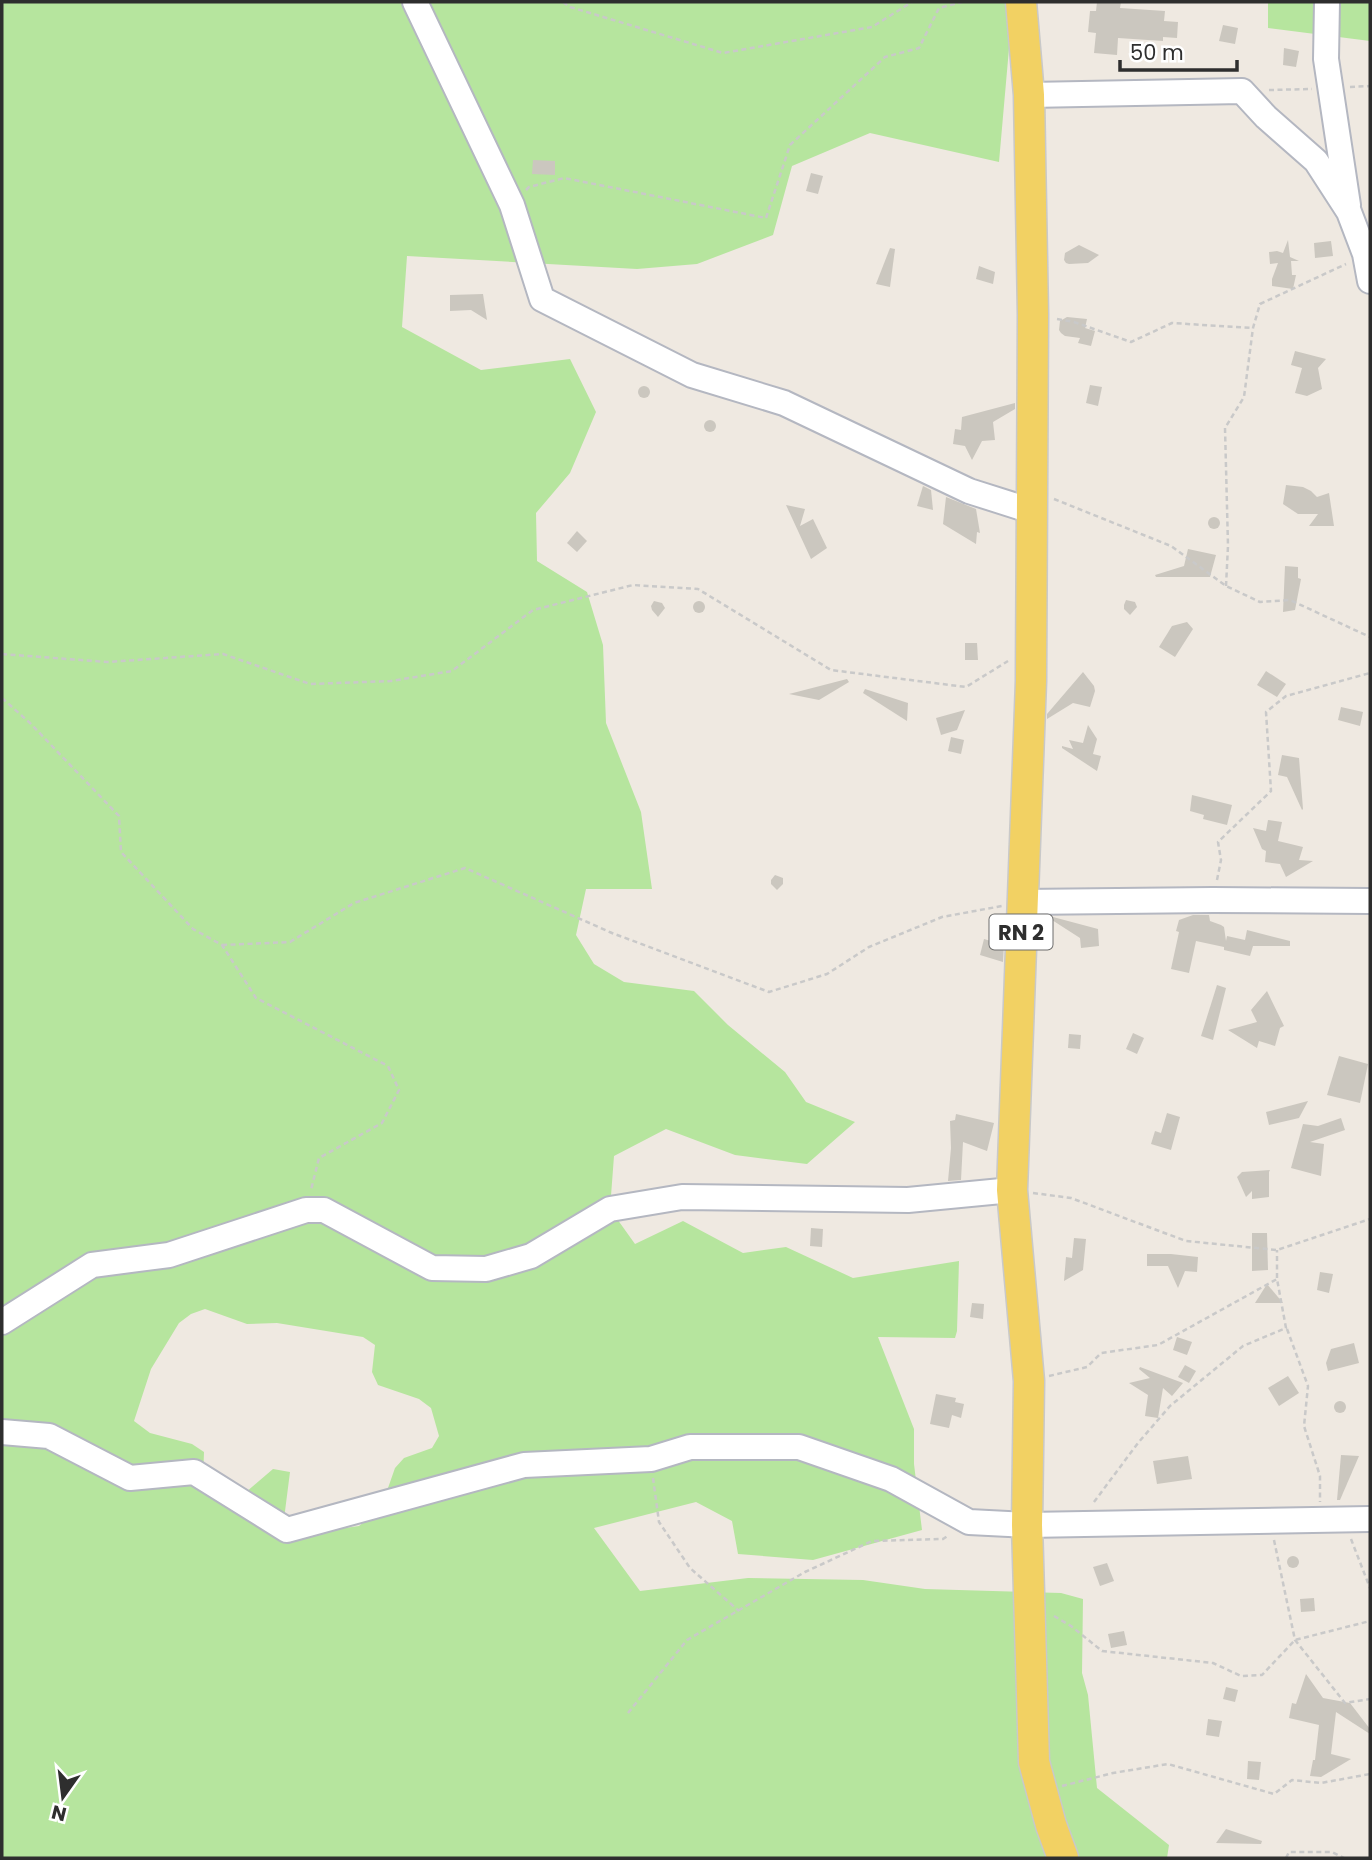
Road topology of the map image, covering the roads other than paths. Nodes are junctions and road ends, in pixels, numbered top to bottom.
1 (415, 2) edge
2 (1021, 2) edge
3 (1327, 2) edge
4 (1029, 94) junction
5 (1349, 212) junction
6 (1370, 281) edge
7 (1032, 500) junction
8 (1370, 901) edge
9 (1022, 902) junction
10 (1012, 1190) junction
11 (2, 1322) edge
12 (2, 1432) edge
13 (1370, 1519) edge
14 (1027, 1525) junction
15 (1063, 1858) edge

1 - 7 street
2 - 4 main road, RN 2
3 - 5 street
4 - 5 street
4 - 7 main road, RN 2
5 - 6 street
7 - 9 main road, RN 2
8 - 9 street
9 - 10 main road, RN 2
10 - 11 street
10 - 14 main road, RN 2
12 - 14 street
13 - 14 street
14 - 15 main road, RN 2

